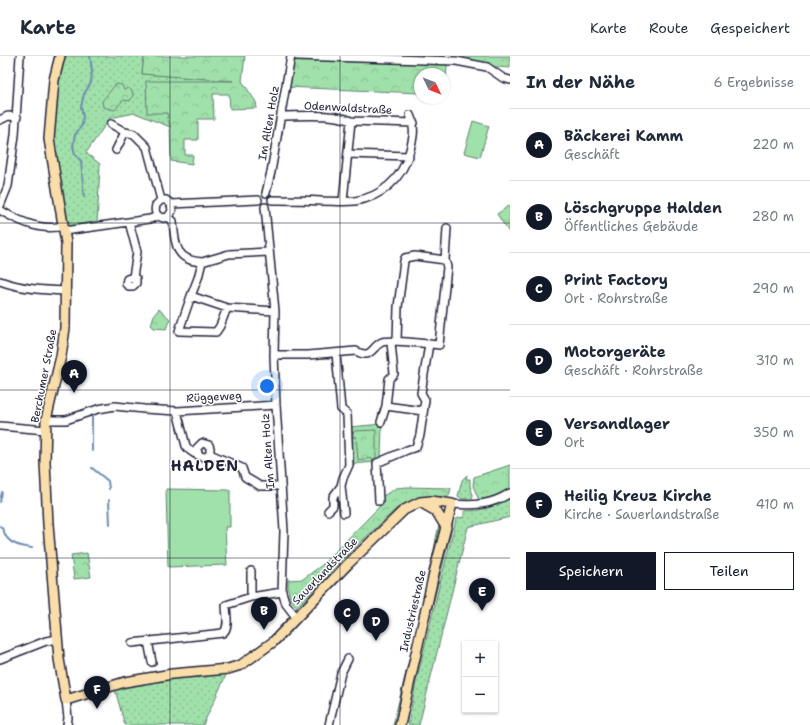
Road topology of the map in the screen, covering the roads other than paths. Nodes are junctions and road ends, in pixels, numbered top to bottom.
1 (20, 56) edge
2 (60, 56) edge
3 (291, 56) edge
4 (297, 56) edge
5 (510, 80) edge
6 (410, 115) dead end
7 (281, 116) junction
8 (17, 117) junction
9 (0, 120) edge
10 (351, 121) junction
11 (414, 122) junction
12 (111, 124) dead end
13 (125, 132) junction
14 (116, 150) dead end
15 (348, 154) junction
16 (408, 156) junction
17 (266, 193) junction
18 (161, 200) junction
19 (258, 200) junction
20 (272, 200) junction
21 (343, 201) junction
22 (171, 204) junction
23 (0, 206) edge
24 (265, 207) junction
25 (0, 210) edge
26 (158, 216) junction
27 (168, 216) junction
28 (129, 222) junction
29 (447, 228) dead end
30 (64, 229) junction
31 (269, 252) junction
32 (445, 260) junction
33 (202, 262) junction
34 (133, 277) dead end
35 (0, 281) edge
36 (66, 291) junction
37 (191, 296) junction
38 (227, 308) junction
39 (275, 311) junction
40 (394, 342) junction
41 (429, 344) junction
42 (336, 353) junction
43 (274, 355) junction
44 (276, 405) junction
45 (386, 406) junction
46 (423, 410) junction
47 (177, 411) junction
48 (381, 422) dead end
49 (46, 425) junction
50 (0, 426) edge
51 (198, 454) junction
52 (210, 454) junction
53 (281, 486) junction
54 (341, 486) junction
55 (510, 493) edge
56 (379, 501) dead end
57 (420, 502) junction
58 (452, 504) junction
59 (446, 527) junction
60 (251, 571) dead end
61 (282, 592) junction
62 (251, 597) junction
63 (296, 617) junction
64 (58, 639) junction
65 (148, 641) junction
66 (132, 642) dead end
67 (348, 659) dead end
68 (0, 660) edge
69 (152, 662) dead end
70 (66, 700) junction
71 (67, 725) edge
72 (329, 725) edge
73 (400, 725) edge

1 - 8 street
2 - 30 main road, Berchumer Straße
3 - 7 street, Im Alten Holz
4 - 5 street
6 - 11 street
7 - 10 street, Odenwaldstraße
7 - 17 street, Im Alten Holz
8 - 9 street
8 - 23 street
10 - 11 street, Odenwaldstraße
10 - 15 street
11 - 16 street
12 - 13 street
13 - 14 street
13 - 18 street
15 - 16 street
15 - 21 street
16 - 21 street
17 - 19 street
17 - 20 street
18 - 22 street
18 - 26 street
19 - 22 street
19 - 24 street
20 - 21 street
20 - 24 street
22 - 27 street
24 - 31 street, Im Alten Holz
25 - 30 street
26 - 27 street
26 - 28 street
27 - 33 street
28 - 30 street
28 - 34 street
29 - 32 street
30 - 36 main road, Berchumer Straße
31 - 33 street
31 - 39 street, Im Alten Holz
32 - 40 street
32 - 41 street
33 - 37 street
35 - 36 street
36 - 49 main road, Berchumer Straße
37 - 38 street
37 - 38 street
38 - 39 street
39 - 43 street, Im Alten Holz
40 - 41 street
40 - 42 street
40 - 45 street
41 - 46 street
42 - 43 street
42 - 54 street
43 - 44 street, Im Alten Holz
44 - 47 street, Rüggeweg
44 - 53 street, Im Alten Holz
45 - 46 street
45 - 48 street
46 - 56 street
47 - 49 street, Rüggeweg
47 - 51 street, Rüggeweg
49 - 50 street, Rüggeweg
49 - 64 main road, Berchumer Straße
51 - 52 street
51 - 52 street
52 - 53 street
53 - 61 street, Im Alten Holz
54 - 54 street
55 - 58 street, Sauerlandstraße
57 - 58 main road, Sauerlandstraße
57 - 59 main road
57 - 63 main road, Sauerlandstraße
58 - 59 main road, Industriestraße
59 - 73 main road, Industriestraße
60 - 62 street
61 - 62 street
61 - 63 street, Im Alten Holz
62 - 65 street
63 - 70 main road, Sauerlandstraße
64 - 68 street
64 - 70 main road, Berchumer Straße
65 - 66 street
65 - 69 street
67 - 72 street
70 - 71 street, Berchumer Straße

